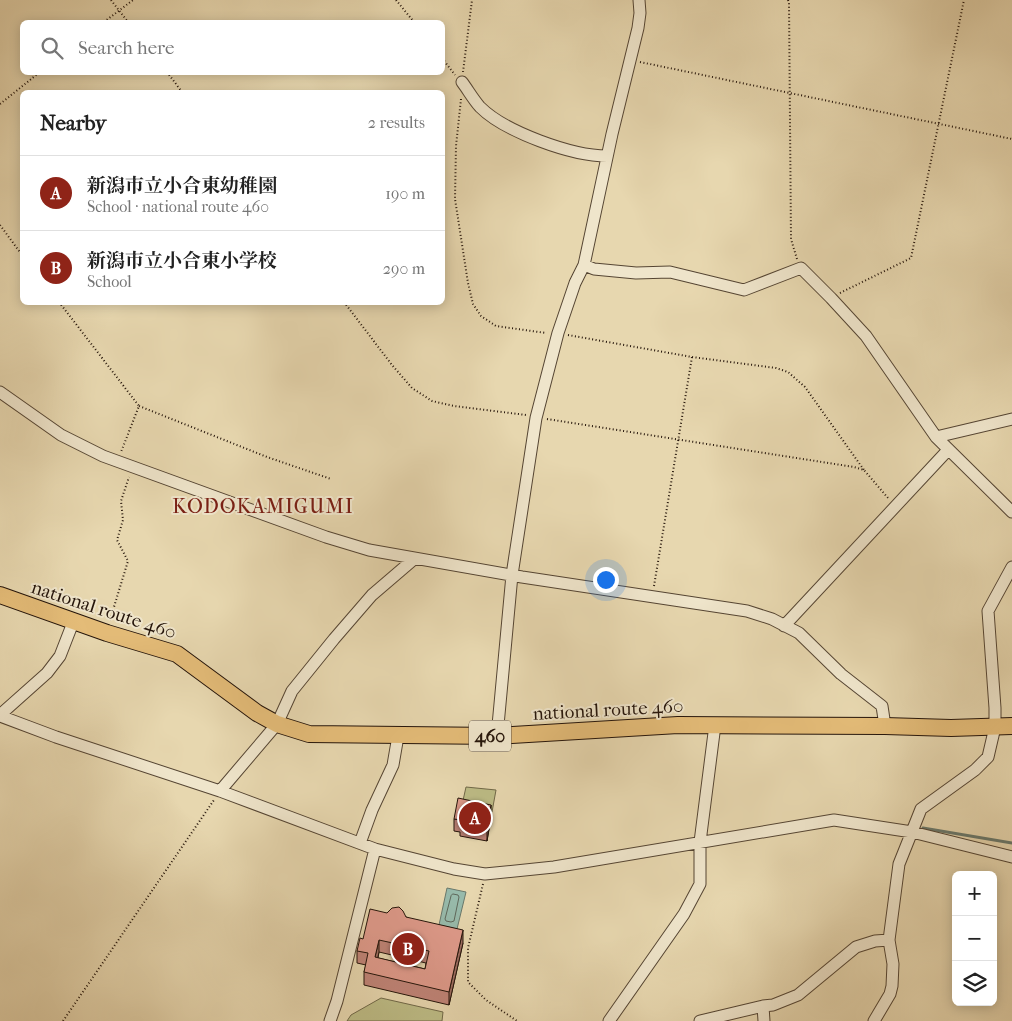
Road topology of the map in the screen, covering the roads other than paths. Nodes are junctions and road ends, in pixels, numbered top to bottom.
1 (639, 0) edge
2 (462, 82) road end
3 (608, 156) junction
4 (584, 265) junction
5 (0, 392) edge
6 (1012, 419) edge
7 (936, 437) junction
8 (948, 450) junction
9 (1012, 512) edge
10 (414, 559) junction
11 (1012, 567) edge
12 (512, 575) junction
13 (0, 595) edge
14 (74, 620) junction
15 (784, 626) junction
16 (0, 716) edge
17 (277, 724) junction
18 (715, 725) junction
19 (885, 726) junction
20 (994, 726) junction
21 (1012, 726) edge
22 (398, 736) junction
23 (497, 736) junction
24 (220, 791) junction
25 (912, 832) junction
26 (700, 842) junction
27 (360, 843) junction
28 (376, 849) junction
29 (1012, 857) edge
30 (889, 940) junction
31 (763, 1006) junction
32 (330, 1021) edge
33 (609, 1021) edge
34 (700, 1021) edge
35 (764, 1021) edge
36 (874, 1021) edge

1 - 3 street
2 - 3 street
3 - 4 street
4 - 7 street
4 - 12 street
5 - 10 street
6 - 7 street
7 - 8 street
8 - 9 street
8 - 15 street
10 - 12 street
10 - 17 street
11 - 20 street
12 - 15 street
12 - 23 street
13 - 14 highway, national route 460 / 460
14 - 16 street
14 - 17 highway, national route 460 / 460
15 - 19 street
16 - 24 street
17 - 22 highway, national route 460 / 460
17 - 24 street
18 - 19 highway, national route 460 / 460
18 - 23 highway, national route 460 / 460
18 - 26 street
19 - 20 highway, national route 460 / 460
20 - 21 highway, national route 460 / 460
20 - 25 street
22 - 23 highway, national route 460 / 460
22 - 27 street
24 - 27 street
25 - 26 street
25 - 29 street
25 - 30 street
26 - 28 street
26 - 33 street
27 - 28 street
28 - 32 street
30 - 31 street
30 - 36 street
31 - 34 street
31 - 35 street

